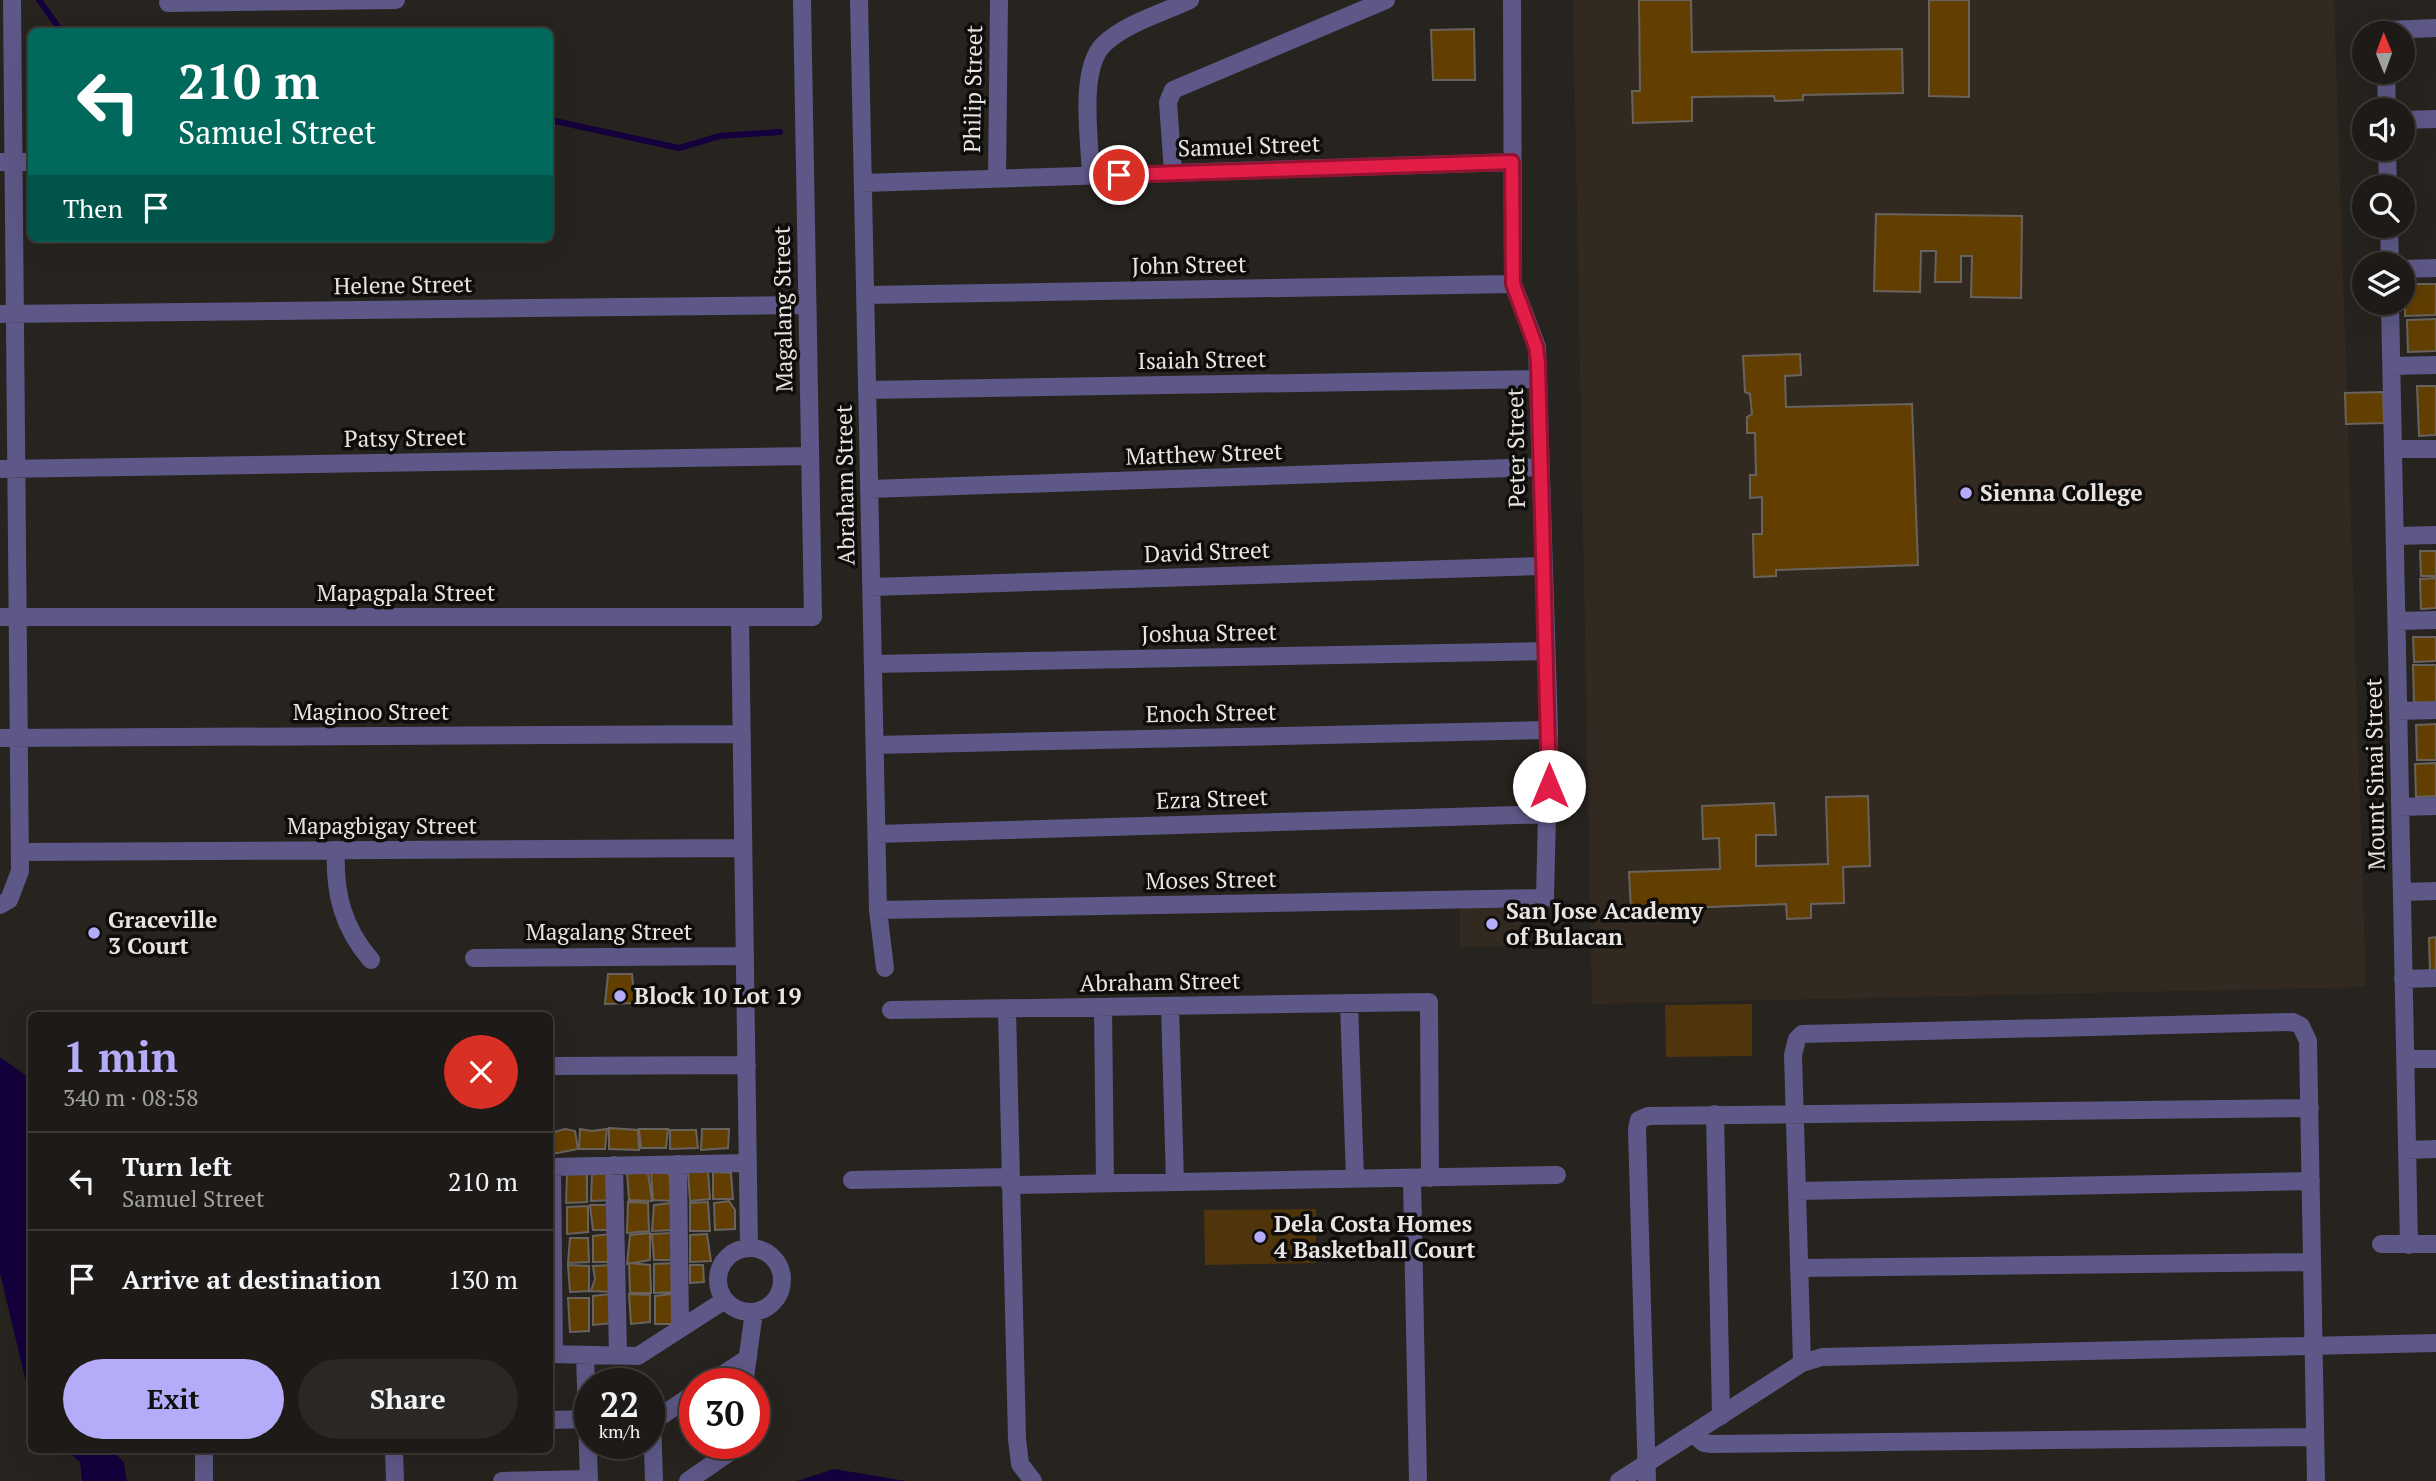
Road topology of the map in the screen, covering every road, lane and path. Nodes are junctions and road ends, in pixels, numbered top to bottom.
1 (12, 0) edge
2 (396, 0) edge
3 (802, 0) edge
4 (859, 0) edge
5 (999, 0) edge
6 (1190, 0) edge
7 (1385, 0) edge
8 (1512, 0) edge
9 (168, 3) dead end
10 (2436, 28) edge
11 (2415, 29) edge
12 (2436, 119) edge
13 (2415, 120) edge
14 (15, 162) edge
15 (1512, 162) junction
16 (1173, 173) junction
17 (1091, 176) junction
18 (997, 179) junction
19 (863, 183) junction
20 (2436, 268) edge
21 (2415, 269) edge
22 (1513, 284) junction
23 (865, 295) junction
24 (807, 304) junction
25 (8, 314) edge
26 (2390, 315) edge
27 (2436, 365) edge
28 (2392, 366) junction
29 (1538, 379) junction
30 (867, 390) junction
31 (2393, 449) junction
32 (2436, 449) edge
33 (810, 456) junction
34 (1540, 467) junction
35 (8, 469) edge
36 (869, 489) junction
37 (2395, 536) junction
38 (2436, 536) edge
39 (1543, 566) junction
40 (871, 587) junction
41 (9, 617) edge
42 (740, 617) junction
43 (813, 617) joint
44 (2436, 620) edge
45 (2397, 621) junction
46 (1546, 650) junction
47 (873, 664) junction
48 (2436, 710) edge
49 (2398, 711) junction
50 (1549, 730) junction
51 (742, 734) junction
52 (0, 738) edge
53 (19, 738) junction
54 (875, 745) junction
55 (2436, 806) edge
56 (2400, 807) junction
57 (1549, 814) junction
58 (877, 834) junction
59 (743, 848) junction
60 (336, 850) junction
61 (20, 852) junction
62 (2436, 891) edge
63 (2402, 892) junction
64 (1545, 898) joint
65 (0, 905) edge
66 (878, 910) junction
67 (745, 956) junction
68 (474, 958) dead end
69 (370, 960) dead end
70 (885, 968) dead end
71 (2436, 978) edge
72 (2403, 979) junction
73 (1349, 1003) junction
74 (1170, 1006) junction
75 (1102, 1007) junction
76 (1007, 1009) junction
77 (891, 1010) dead end
78 (2405, 1059) junction
79 (2436, 1059) edge
80 (747, 1065) junction
81 (553, 1066) edge
82 (2310, 1108) junction
83 (1796, 1112) junction
84 (1715, 1114) junction
85 (2436, 1149) edge
86 (2407, 1150) junction
87 (748, 1163) junction
88 (678, 1164) junction
89 (614, 1165) junction
90 (553, 1167) edge
91 (1557, 1175) dead end
92 (1421, 1178) junction
93 (1355, 1179) junction
94 (852, 1180) dead end
95 (1010, 1181) junction
96 (2311, 1181) junction
97 (1175, 1182) junction
98 (1105, 1183) junction
99 (1797, 1191) junction
100 (2381, 1244) dead end
101 (2436, 1244) edge
102 (2409, 1245) junction
103 (749, 1248) junction
104 (2311, 1262) junction
105 (1799, 1268) junction
106 (725, 1300) junction
107 (754, 1312) junction
108 (680, 1328) junction
109 (2436, 1343) edge
110 (2312, 1348) junction
111 (553, 1354) edge
112 (585, 1355) junction
113 (618, 1355) junction
114 (748, 1357) junction
115 (1802, 1363) junction
116 (586, 1368) edge
117 (732, 1368) edge
118 (746, 1368) edge
119 (1721, 1416) junction
120 (574, 1419) edge
121 (553, 1420) edge
122 (1693, 1434) junction
123 (2315, 1437) junction
124 (204, 1453) edge
125 (394, 1453) edge
126 (589, 1459) edge
127 (653, 1459) edge
128 (720, 1459) edge
129 (1647, 1473) edge
130 (589, 1480) edge
131 (204, 1481) edge
132 (395, 1481) edge
133 (502, 1481) edge
134 (654, 1481) edge
135 (688, 1481) edge
136 (1034, 1481) edge
137 (1418, 1481) edge
138 (1619, 1481) edge
139 (2316, 1481) edge

1 - 14 street
2 - 9 street
3 - 24 street, Magalang Street
4 - 19 street, Abraham Street
5 - 18 street, Philip Street
6 - 17 street
7 - 16 street
8 - 15 street, Peter Street
10 - 11 street
12 - 13 street
14 - 25 street
15 - 16 street, Samuel Street
15 - 22 street, Peter Street
16 - 17 street, Samuel Street
17 - 18 street, Samuel Street
18 - 19 street, Samuel Street
19 - 23 street, Abraham Street
20 - 21 street
22 - 23 street, John Street
22 - 29 street, Peter Street
23 - 30 street, Abraham Street
24 - 25 street, Helene Street
24 - 33 street, Magalang Street
25 - 35 street
26 - 28 street, Mount Sinai Street
27 - 28 street
28 - 31 street, Mount Sinai Street
29 - 30 street, Isaiah Street
29 - 34 street, Peter Street
30 - 36 street, Abraham Street
31 - 32 street
31 - 37 street, Mount Sinai Street
33 - 35 street, Patsy Street
33 - 43 street, Magalang Street
34 - 36 street, Matthew Street
34 - 39 street, Peter Street
35 - 41 street
36 - 40 street, Abraham Street
37 - 38 street
37 - 45 street, Mount Sinai Street
39 - 40 street, David Street
39 - 46 street, Peter Street
40 - 47 street, Abraham Street
41 - 42 street, Mapagpala Street
41 - 53 street
42 - 43 street, Mapagpala Street
42 - 51 street
44 - 45 street
45 - 49 street, Mount Sinai Street
46 - 47 street, Joshua Street
46 - 50 street, Peter Street
47 - 54 street, Abraham Street
48 - 49 street
49 - 56 street, Mount Sinai Street
50 - 54 street, Enoch Street
50 - 57 street, Peter Street
51 - 53 street, Maginoo Street
51 - 59 street
52 - 53 street, Maginoo Street
53 - 61 street
54 - 58 street, Abraham Street
55 - 56 street
56 - 63 street, Mount Sinai Street
57 - 58 street, Ezra Street
57 - 64 street, Peter Street
58 - 66 street, Abraham Street
59 - 60 street, Mapagbigay Street
59 - 67 street
60 - 61 street, Mapagbigay Street
60 - 69 street
61 - 65 street
62 - 63 street
63 - 72 street, Mount Sinai Street
64 - 66 street, Moses Street
66 - 70 street, Abraham Street
67 - 68 street, Magalang Street
67 - 80 street
71 - 72 street
72 - 78 street, Mount Sinai Street
73 - 74 street, Abraham Street
73 - 92 street, Abraham Street
73 - 93 street
74 - 75 street, Abraham Street
74 - 97 street
75 - 76 street, Abraham Street
75 - 98 street
76 - 77 street, Abraham Street
76 - 95 street
78 - 79 street
78 - 86 street, Mount Sinai Street
80 - 81 street
80 - 87 street
82 - 83 street
82 - 83 street
82 - 96 street
83 - 84 street
83 - 99 street
84 - 119 street
84 - 129 street
85 - 86 street
86 - 102 street, Mount Sinai Street
87 - 88 street
87 - 103 street
88 - 89 street
88 - 108 street
89 - 90 street
89 - 113 street
91 - 92 street
92 - 93 street
92 - 137 street
93 - 97 street
94 - 95 street
95 - 98 street
95 - 136 street
96 - 99 street
96 - 104 street
97 - 98 street
99 - 105 street
100 - 102 street
101 - 102 street
103 - 106 street
103 - 107 street
104 - 105 street
104 - 110 street
105 - 115 street
106 - 107 street
106 - 108 street
107 - 114 street
108 - 113 street
109 - 110 street
110 - 115 street
110 - 123 street
111 - 112 street
112 - 113 street
112 - 116 street
114 - 117 street
114 - 118 street
115 - 119 street
119 - 122 street
120 - 121 street
122 - 123 street
122 - 129 street
123 - 139 street
124 - 131 street
125 - 132 street
126 - 130 street
127 - 134 street
128 - 135 street
129 - 138 street
130 - 133 street

